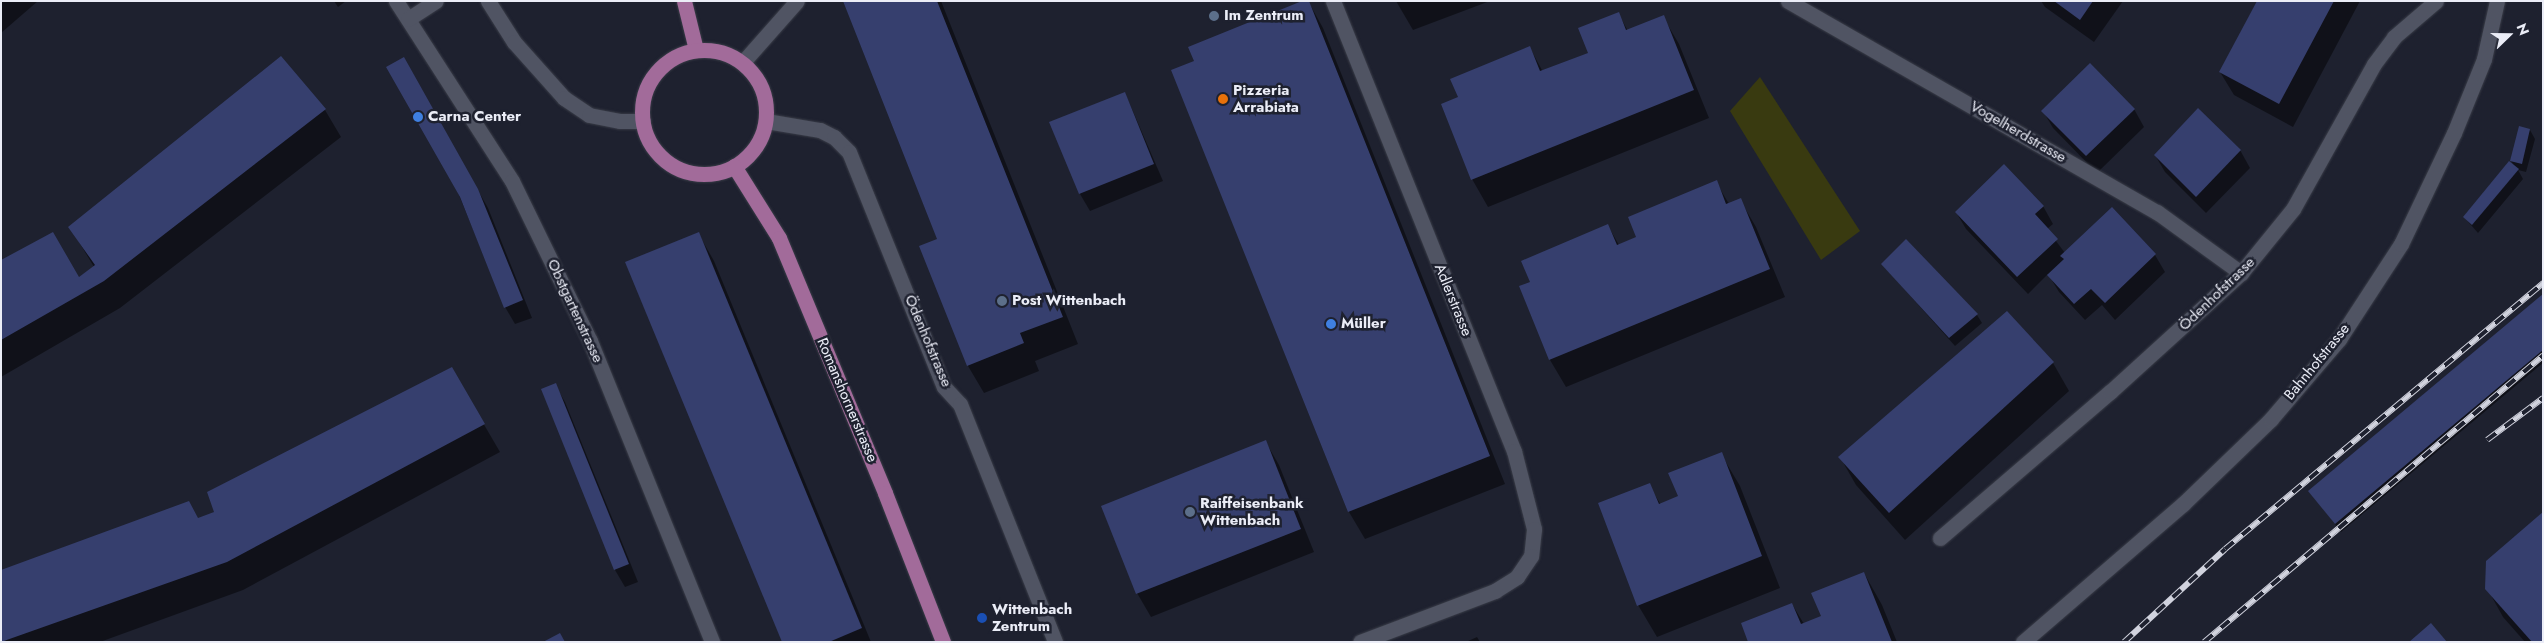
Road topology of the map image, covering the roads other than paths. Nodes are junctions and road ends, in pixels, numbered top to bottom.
1 (396, 1) edge
2 (436, 1) edge
3 (488, 1) edge
4 (684, 1) edge
5 (797, 1) edge
6 (1333, 1) edge
7 (1788, 1) edge
8 (2436, 1) edge
9 (2497, 1) edge
10 (408, 19) junction
11 (696, 50) junction
12 (743, 62) junction
13 (643, 121) junction
14 (766, 121) junction
15 (734, 166) junction
16 (2241, 273) junction
17 (1940, 538) dead end
18 (712, 642) edge
19 (943, 642) edge
20 (1055, 642) edge
21 (1360, 642) edge
22 (2023, 642) edge

1 - 10 street, Obstgartenstrasse
2 - 10 street
3 - 13 street
4 - 11 main road
5 - 12 street
6 - 21 street, Adlerstrasse
7 - 16 street, Vogelherdstrasse
8 - 16 street, Ödenhofstrasse
9 - 22 street, Bahnhofstrasse
10 - 18 street, Obstgartenstrasse
11 - 12 main road
11 - 13 main road
12 - 14 main road
13 - 15 main road
14 - 15 main road
14 - 20 street, Ödenhofstrasse
15 - 19 main road, Romanshornerstrasse
16 - 17 street, Ödenhofstrasse

